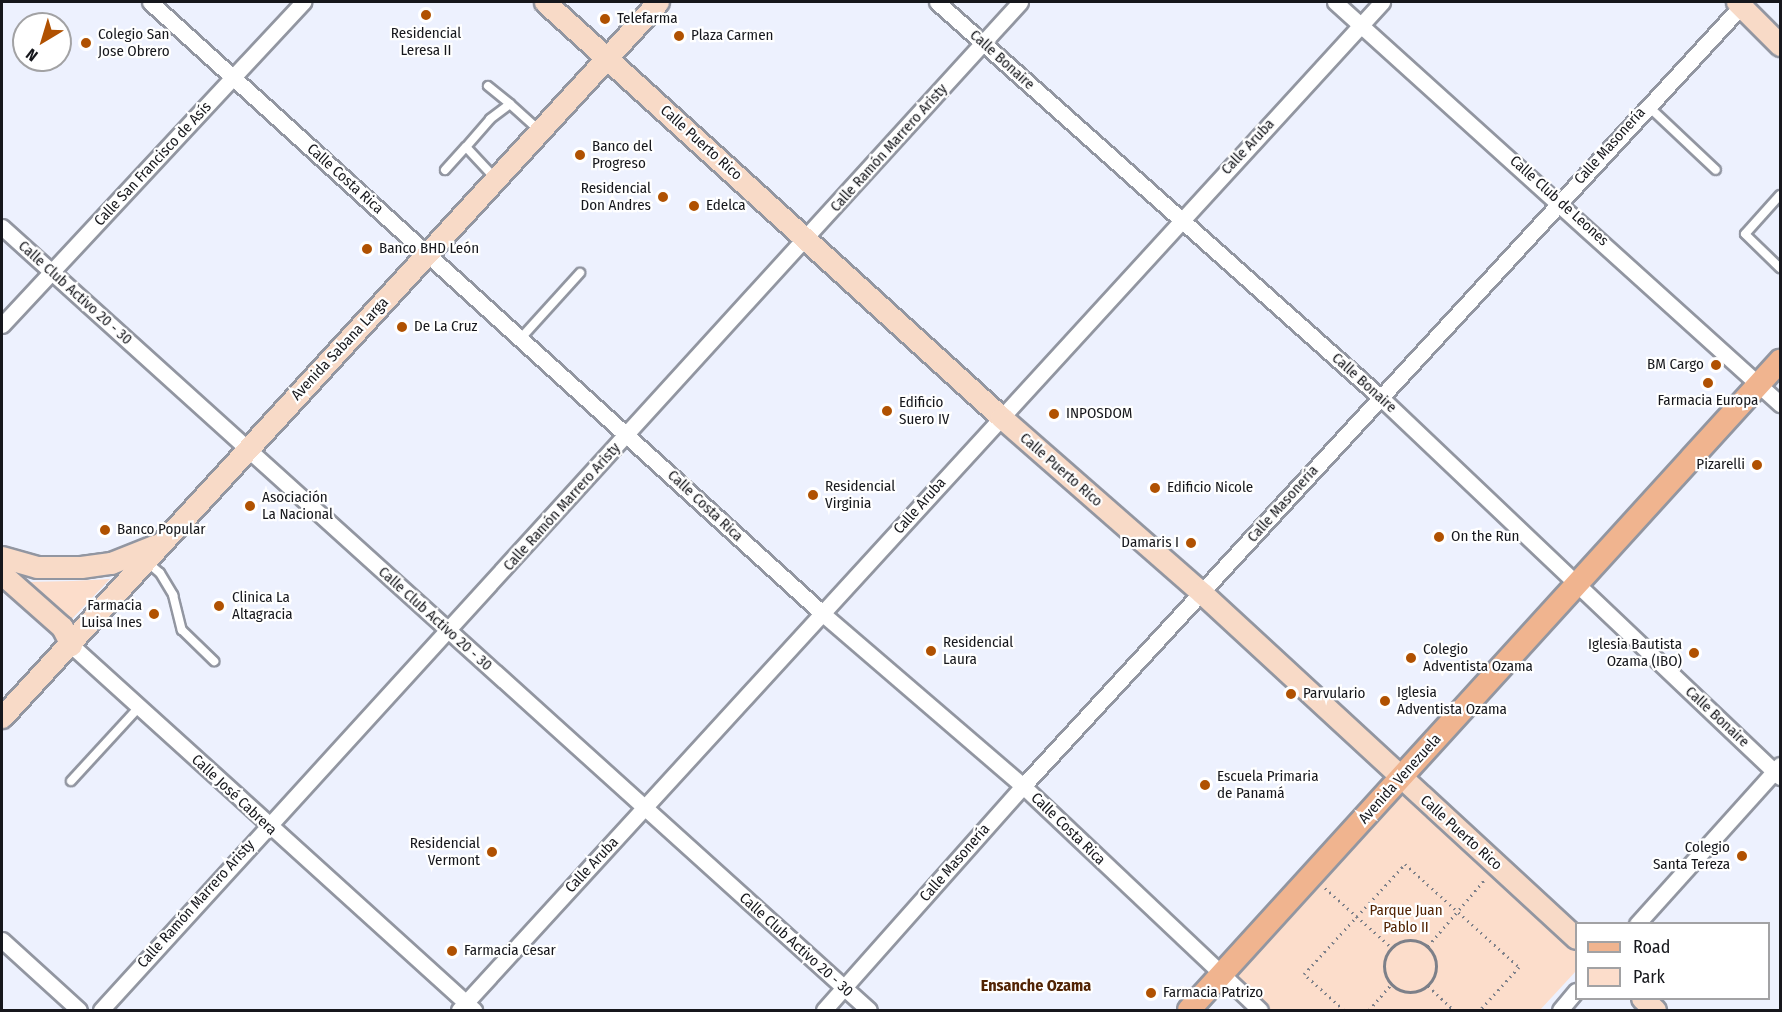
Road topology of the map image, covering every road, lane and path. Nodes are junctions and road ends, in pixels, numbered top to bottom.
1 (150, 2) edge
2 (303, 2) edge
3 (545, 2) edge
4 (657, 2) edge
5 (937, 2) edge
6 (1020, 2) edge
7 (1335, 2) edge
8 (1382, 2) edge
9 (1741, 3) edge
10 (1360, 25) junction
11 (983, 42) junction
12 (1780, 45) edge
13 (608, 59) junction
14 (233, 78) junction
15 (488, 86) dead end
16 (510, 104) junction
17 (1647, 105) junction
18 (541, 132) junction
19 (466, 147) junction
20 (445, 170) dead end
21 (1716, 170) dead end
22 (497, 180) junction
23 (1780, 195) edge
24 (1560, 201) junction
25 (1179, 220) junction
26 (2, 227) edge
27 (807, 239) junction
28 (429, 254) junction
29 (1780, 268) edge
30 (52, 273) junction
31 (580, 273) dead end
32 (2, 325) edge
33 (521, 338) junction
34 (1780, 361) edge
35 (1759, 384) junction
36 (1380, 397) junction
37 (1780, 404) edge
38 (1001, 417) junction
39 (627, 435) junction
40 (248, 448) junction
41 (160, 544) junction
42 (2, 557) edge
43 (145, 561) junction
44 (2, 574) edge
45 (1575, 584) junction
46 (2, 593) edge
47 (1202, 593) junction
48 (823, 614) junction
49 (448, 632) junction
50 (71, 645) junction
51 (214, 661) dead end
52 (139, 707) junction
53 (2, 717) edge
54 (1778, 771) edge
55 (1401, 778) junction
56 (71, 781) dead end
57 (1023, 786) junction
58 (643, 809) junction
59 (266, 826) junction
60 (1497, 866) junction
61 (1311, 875) junction
62 (1456, 911) junction
63 (1357, 917) junction
64 (1639, 922) edge
65 (1575, 937) edge
66 (2, 940) edge
67 (1427, 946) junction
68 (1391, 947) junction
69 (1221, 975) junction
70 (1391, 985) junction
71 (1428, 986) junction
72 (845, 988) junction
73 (1575, 992) edge
74 (1643, 1000) edge
75 (466, 1008) edge
76 (79, 1011) edge
77 (101, 1011) edge
78 (824, 1011) edge
79 (869, 1011) edge
80 (1189, 1011) edge
81 (1260, 1011) edge
82 (1344, 1011) edge
83 (1369, 1011) edge
84 (1454, 1011) edge
85 (1480, 1011) edge
86 (1560, 1011) edge
87 (1655, 1011) edge

1 - 14 street, Calle Costa Rica
2 - 14 street, Calle San Francisco de Asís
3 - 13 street, Calle Puerto Rico
4 - 13 street, Avenida Sabana Larga
5 - 11 street, Calle Bonaire
6 - 11 street, Calle Ramón Marrero Aristy
7 - 10 street, Calle Club de Leones
8 - 10 street, Calle Aruba
9 - 12 street
9 - 17 street, Calle Masonería
10 - 24 street, Calle Club de Leones
10 - 25 street, Calle Aruba
11 - 25 street, Calle Bonaire
11 - 27 street, Calle Ramón Marrero Aristy
13 - 18 street, Avenida Sabana Larga
13 - 27 street, Calle Puerto Rico
14 - 28 street, Calle Costa Rica
14 - 30 street, Calle San Francisco de Asís
15 - 16 lane
16 - 18 lane
16 - 19 lane
17 - 21 lane
17 - 24 street, Calle Masonería
18 - 22 street, Avenida Sabana Larga
19 - 20 lane
19 - 22 lane
22 - 28 street, Avenida Sabana Larga
23 - 29 lane
24 - 35 street, Calle Club de Leones
24 - 36 street, Calle Masonería
25 - 36 street, Calle Bonaire
25 - 38 street, Calle Aruba
26 - 30 street, Calle Club Activo 20 - 30
27 - 38 street, Calle Puerto Rico
27 - 39 street, Calle Ramón Marrero Aristy
28 - 33 street, Calle Costa Rica
28 - 40 street, Avenida Sabana Larga
30 - 32 street, Calle San Francisco de Asís
30 - 40 street, Calle Club Activo 20 - 30
31 - 33 lane
33 - 39 street, Calle Costa Rica
34 - 35 main road, Avenida Venezuela
35 - 37 street, Calle Club de Leones
35 - 45 main road, Avenida Venezuela
36 - 45 street, Calle Bonaire
36 - 47 street, Calle Masonería
38 - 47 street, Calle Puerto Rico
38 - 48 street, Calle Aruba
39 - 48 street, Calle Costa Rica
39 - 49 street, Calle Ramón Marrero Aristy
40 - 41 street, Avenida Sabana Larga
40 - 49 street, Calle Club Activo 20 - 30
41 - 42 street
41 - 43 street, Avenida Sabana Larga
43 - 50 street, Avenida Sabana Larga
43 - 51 lane
44 - 50 street, Calle José Cabrera
45 - 54 street, Calle Bonaire
45 - 55 main road, Avenida Venezuela
46 - 50 street
47 - 55 street, Calle Puerto Rico
47 - 57 street, Calle Masonería
48 - 57 street, Calle Costa Rica
48 - 58 street, Calle Aruba
49 - 58 street, Calle Club Activo 20 - 30
49 - 59 street, Calle Ramón Marrero Aristy
50 - 52 street, Calle José Cabrera
50 - 53 street, Avenida Sabana Larga
52 - 56 lane
52 - 59 street, Calle José Cabrera
54 - 64 street
55 - 60 street, Calle Puerto Rico
55 - 61 main road, Avenida Venezuela
57 - 69 street, Calle Costa Rica
57 - 72 street, Calle Masonería
58 - 72 street, Calle Club Activo 20 - 30
58 - 75 street, Calle Aruba
59 - 75 street, Calle José Cabrera
59 - 77 street, Calle Ramón Marrero Aristy
60 - 62 path
60 - 65 street, Calle Puerto Rico
61 - 63 path
61 - 69 main road, Avenida Venezuela
62 - 63 path
62 - 67 path
62 - 85 path
63 - 68 path
63 - 82 path
66 - 76 street
67 - 68 path
67 - 71 path
68 - 70 path
69 - 80 main road, Avenida Venezuela
69 - 81 street, Calle Costa Rica
70 - 71 path
70 - 83 path
71 - 84 path
72 - 78 street, Calle Masonería
72 - 79 street, Calle Club Activo 20 - 30
73 - 86 street
74 - 87 street

